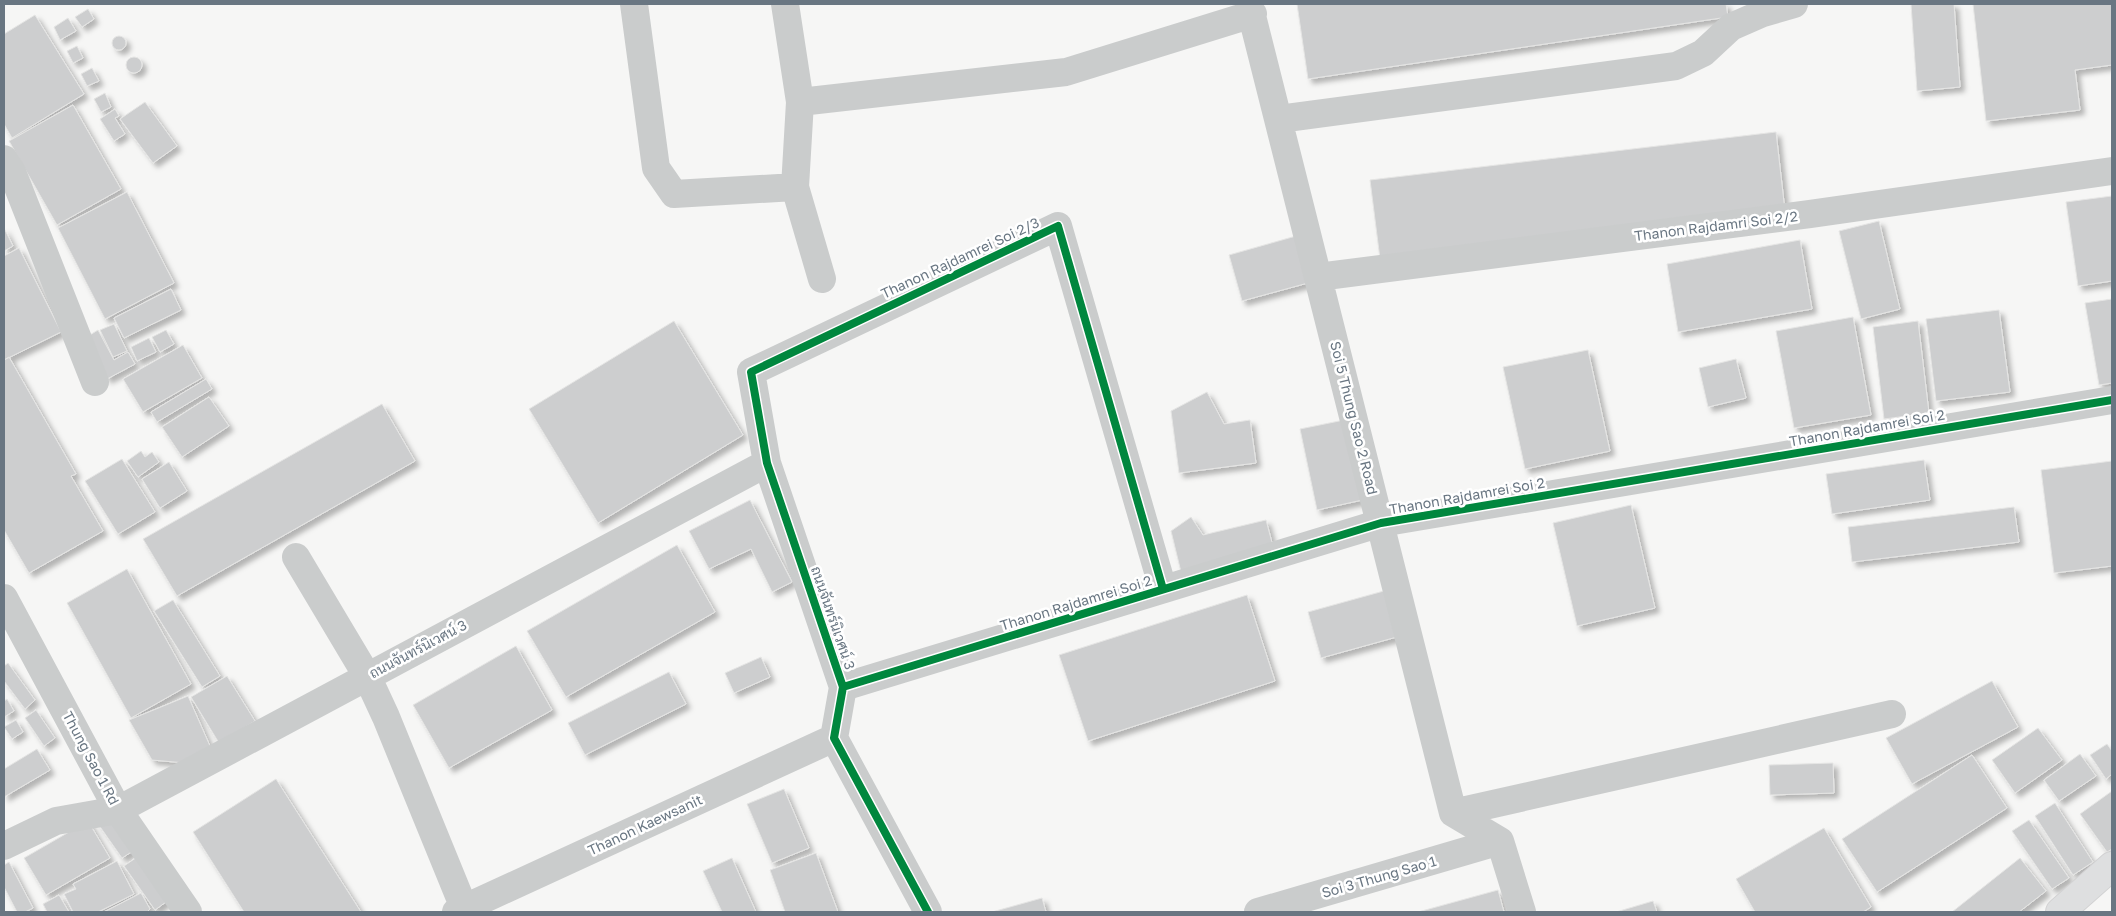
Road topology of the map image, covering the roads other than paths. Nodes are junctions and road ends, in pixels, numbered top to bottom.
1 (634, 4) edge
2 (785, 4) edge
3 (1794, 4) edge
4 (1763, 8) edge
5 (1251, 9) edge
6 (800, 102) junction
7 (1279, 119) junction
8 (6, 169) edge
9 (2112, 171) edge
10 (795, 187) junction
11 (1318, 277) junction
12 (822, 279) dead end
13 (95, 382) dead end
14 (2112, 400) edge
15 (767, 463) junction
16 (1381, 523) junction
17 (296, 557) dead end
18 (1163, 589) junction
19 (4, 598) edge
20 (366, 676) junction
21 (843, 687) junction
22 (1892, 714) dead end
23 (834, 738) junction
24 (118, 810) junction
25 (1453, 813) junction
26 (1500, 841) junction
27 (4, 846) edge
28 (2109, 877) edge
29 (460, 910) edge
30 (188, 912) edge
31 (928, 912) edge
32 (1258, 912) edge
33 (1522, 912) edge
34 (2060, 912) edge

1 - 10 street
2 - 6 street
3 - 4 street
4 - 7 street
5 - 6 street
5 - 7 street, Soi 5 Thung Sao 2 Road
6 - 10 street
7 - 11 street, Soi 5 Thung Sao 2 Road
8 - 13 street
9 - 11 street, Thanon Rajdamri Soi 2/2
10 - 12 street
11 - 16 street, Soi 5 Thung Sao 2 Road
14 - 16 street, Thanon Rajdamrei Soi 2
15 - 18 street, Thanon Rajdamrei Soi 2/3
15 - 20 street, ถนนจันทร์นิเวศน์ 3
15 - 21 street, ถนนจันทร์นิเวศน์ 3
16 - 18 street, Thanon Rajdamrei Soi 2
16 - 25 street, Soi 5 Thung Sao 2 Road
17 - 20 street
18 - 21 street, Thanon Rajdamrei Soi 2
19 - 24 street, Thung Sao 1 Rd
20 - 24 street, ถนนจันทร์นิเวศน์ 3
20 - 29 street
21 - 23 street, ถนนจันทร์นิเวศน์ 3
22 - 25 street
23 - 29 street, Thanon Kaewsanit
23 - 31 street
24 - 27 street, ถนนจันทร์นิเวศน์ 3
24 - 30 street, Thung Sao 1 Rd
25 - 26 street
26 - 32 street, Soi 3 Thung Sao 1
26 - 33 street
28 - 34 street

